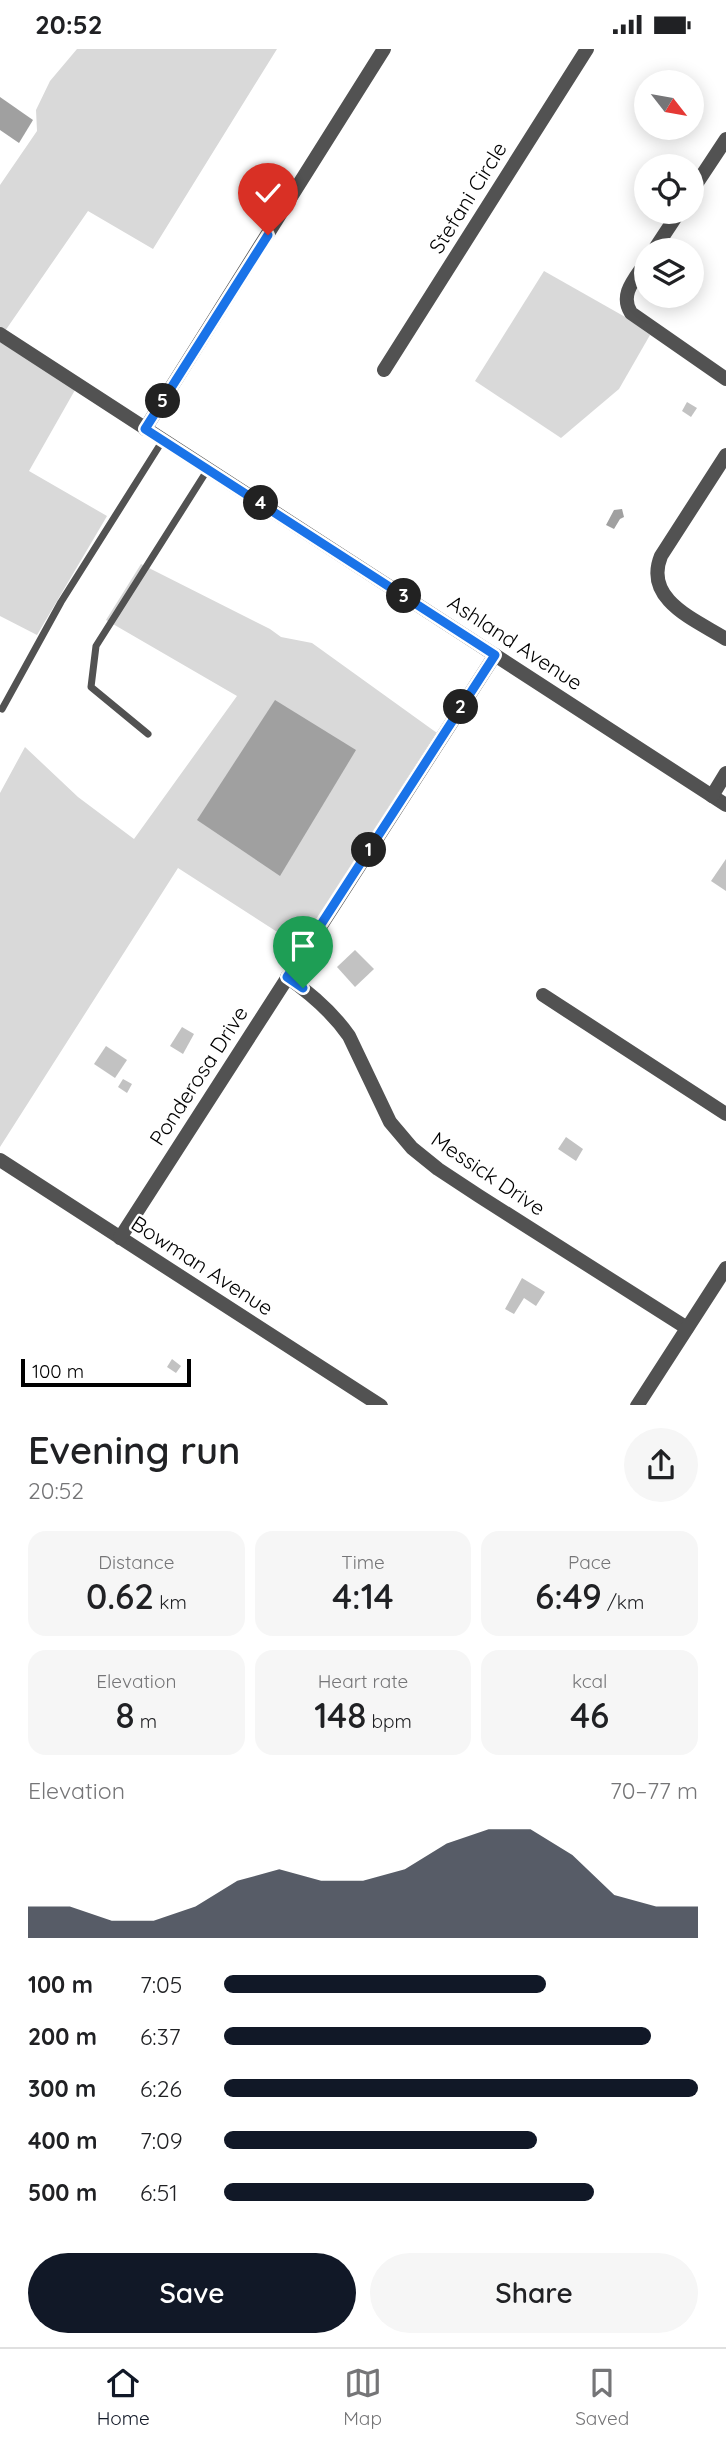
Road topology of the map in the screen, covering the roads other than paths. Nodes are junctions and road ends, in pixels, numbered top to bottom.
1 (384, 49) edge
2 (587, 49) edge
3 (726, 139) edge
4 (704, 172) edge
5 (634, 280) edge
6 (0, 334) edge
7 (384, 370) dead end
8 (726, 379) edge
9 (145, 429) junction
10 (163, 440) junction
11 (726, 455) edge
12 (208, 469) junction
13 (726, 639) edge
14 (495, 655) junction
15 (2, 709) dead end
16 (148, 734) dead end
17 (726, 773) edge
18 (712, 796) junction
19 (726, 805) edge
20 (287, 977) junction
21 (544, 995) dead end
22 (726, 1114) edge
23 (0, 1160) edge
24 (120, 1238) junction
25 (726, 1268) edge
26 (687, 1328) junction
27 (381, 1405) edge
28 (637, 1405) edge

1 - 9 street
2 - 7 street, Stefani Circle
3 - 4 street
5 - 8 street
6 - 9 street, Ashland Avenue
9 - 10 street, Ashland Avenue
10 - 12 street, Ashland Avenue
10 - 15 lane
11 - 13 street
12 - 14 street, Ashland Avenue
12 - 16 lane
14 - 18 street, Ashland Avenue
14 - 20 street, Ponderosa Drive
17 - 18 street
18 - 19 street, Ashland Avenue
20 - 24 street, Ponderosa Drive
20 - 26 street, Messick Drive
21 - 22 street
23 - 24 street, Bowman Avenue
24 - 27 street, Bowman Avenue
25 - 26 street
26 - 28 street

